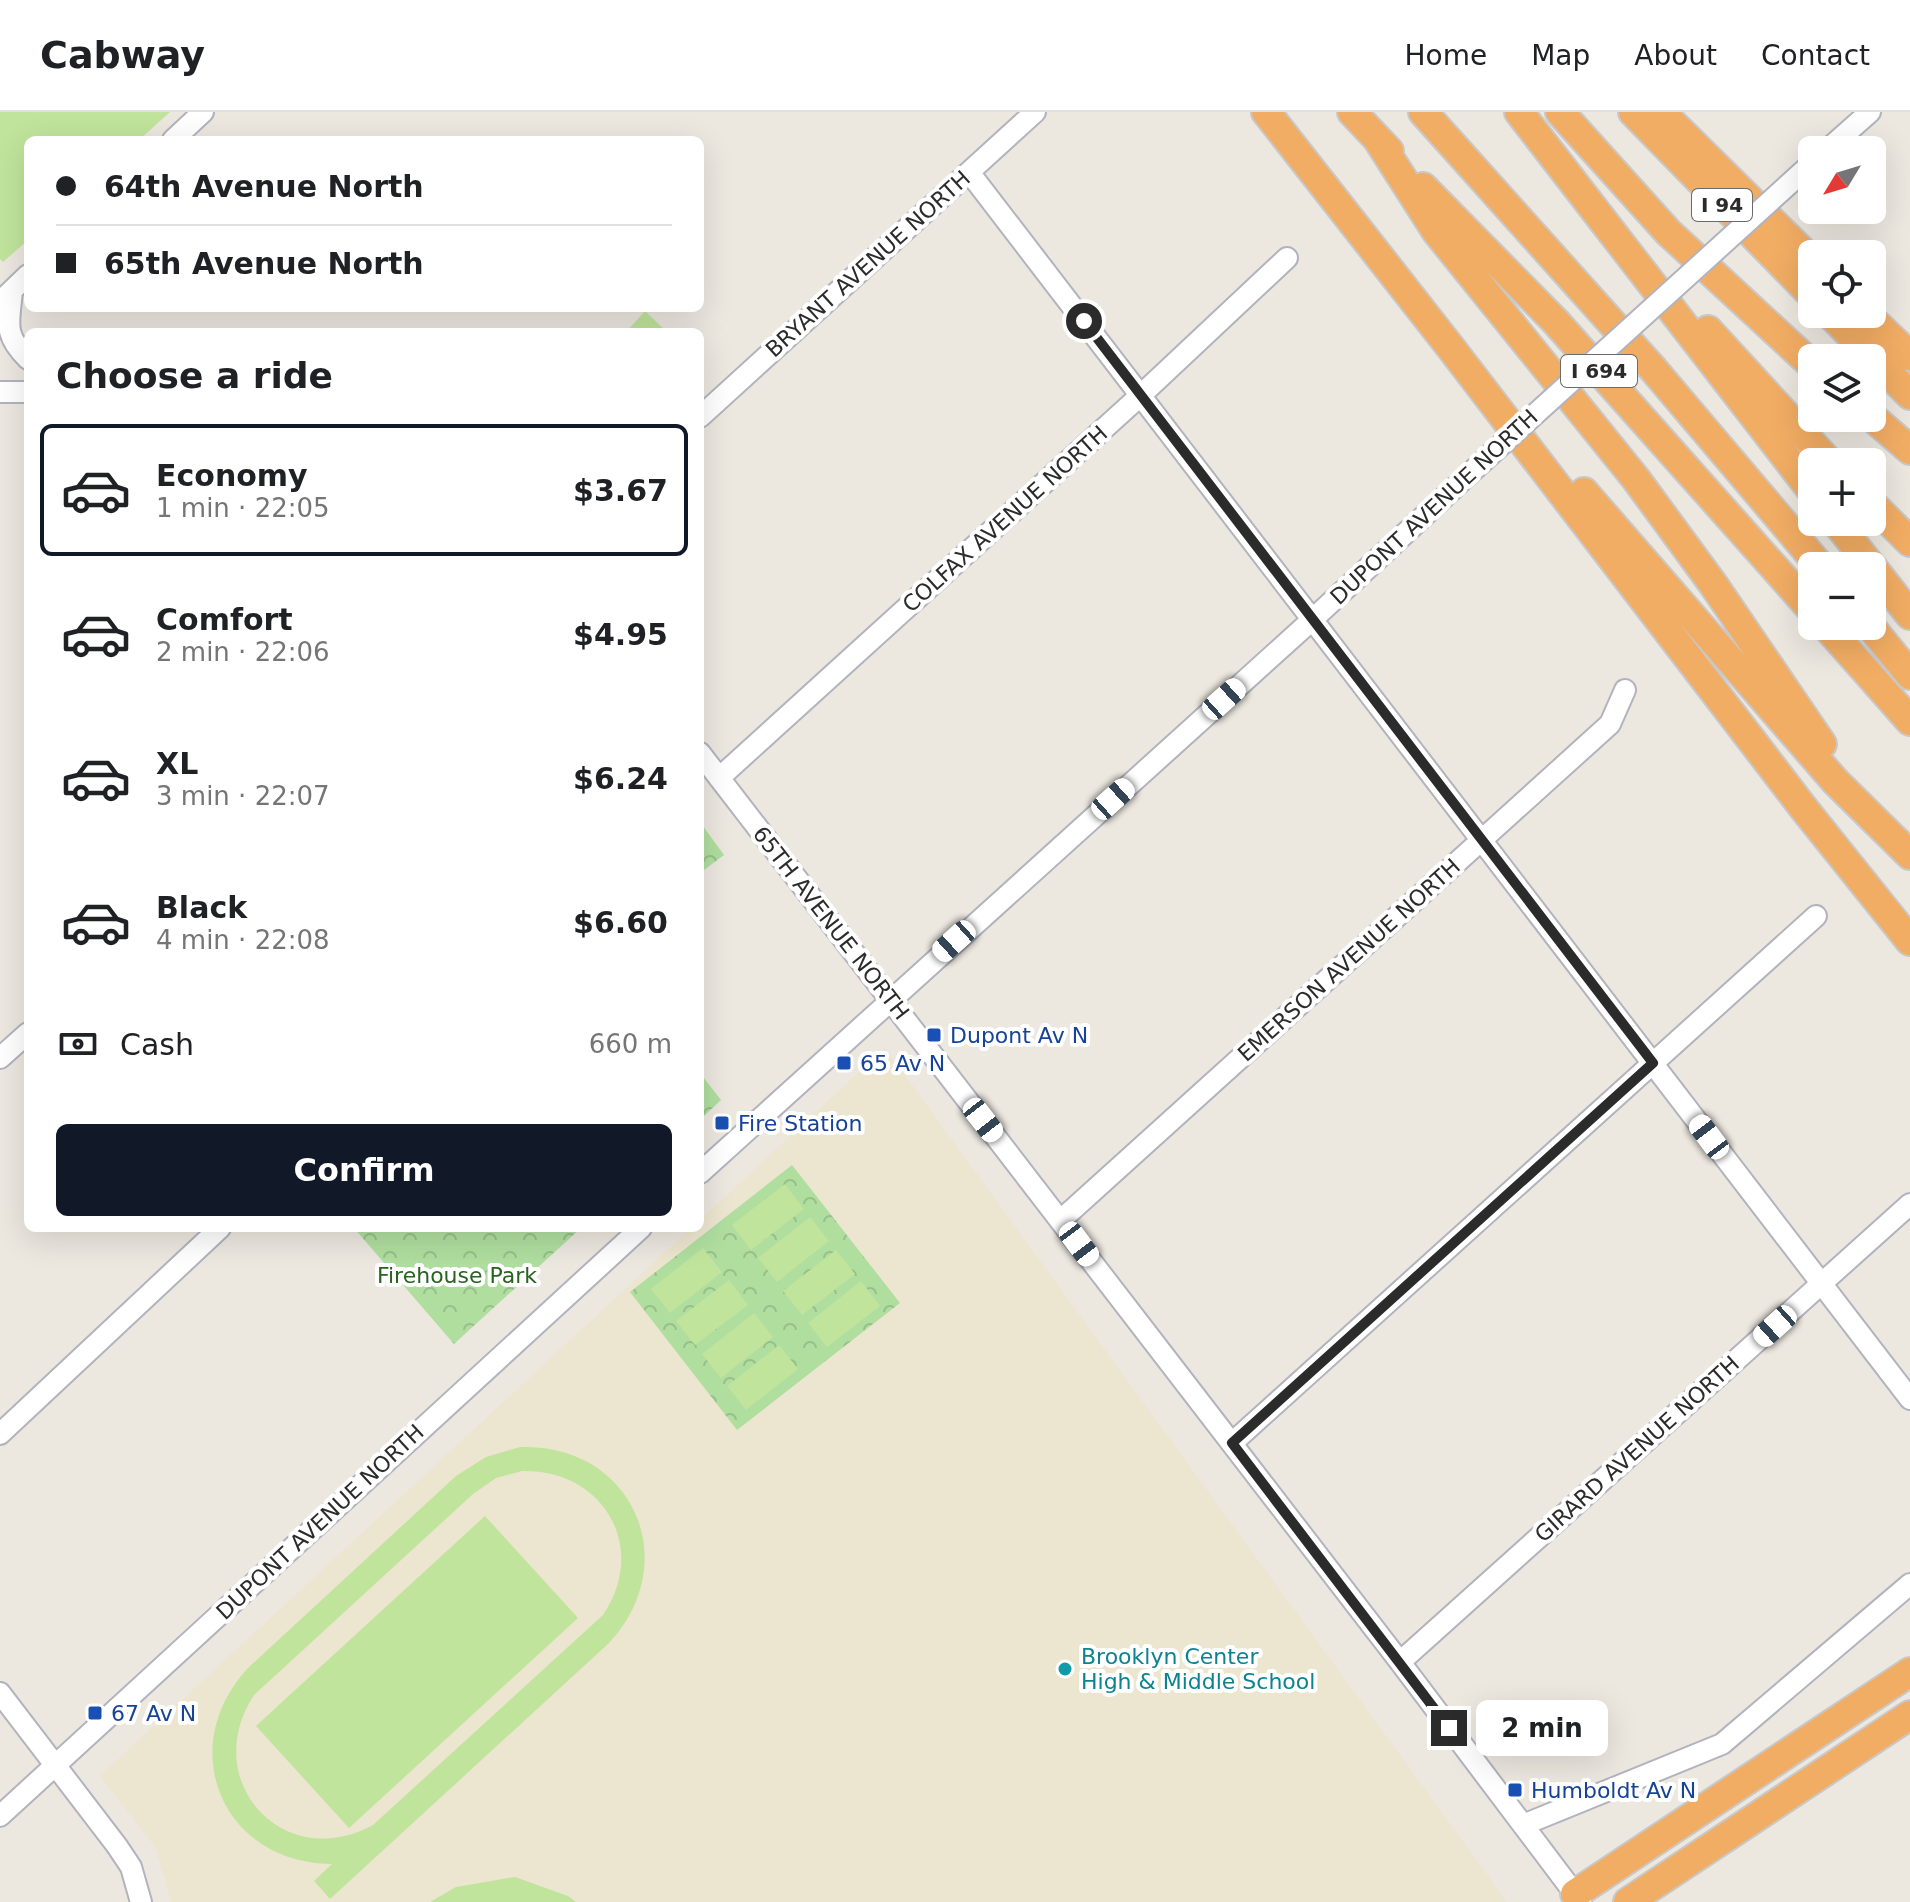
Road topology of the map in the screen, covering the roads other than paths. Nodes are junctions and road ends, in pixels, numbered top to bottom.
1 (203, 112) edge
2 (1035, 112) edge
3 (1266, 112) edge
4 (1352, 112) edge
5 (1423, 112) edge
6 (1519, 112) edge
7 (1560, 112) edge
8 (1633, 112) edge
9 (1661, 112) edge
10 (1870, 112) edge
11 (177, 136) edge
12 (1843, 136) edge
13 (1378, 140) junction
14 (1558, 162) junction
15 (969, 172) junction
16 (1798, 176) edge
17 (1322, 183) junction
18 (1798, 247) edge
19 (1287, 258) dead end
20 (24, 279) edge
21 (1798, 281) edge
22 (6, 297) edge
23 (1844, 328) edge
24 (1881, 328) edge
25 (1798, 352) edge
26 (24, 355) edge
27 (1910, 356) edge
28 (0, 392) edge
29 (24, 392) edge
30 (1141, 395) junction
31 (1910, 395) edge
32 (704, 413) edge
33 (1886, 429) edge
34 (1816, 448) edge
35 (1910, 450) edge
36 (1798, 473) edge
37 (1886, 518) edge
38 (1847, 536) edge
39 (1910, 542) edge
40 (1808, 552) edge
41 (1860, 552) edge
42 (1886, 585) edge
43 (1798, 594) edge
44 (1910, 615) edge
45 (1313, 619) junction
46 (1838, 640) edge
47 (1881, 640) edge
48 (1910, 675) edge
49 (1625, 690) dead end
50 (1910, 721) edge
51 (704, 758) edge
52 (719, 778) junction
53 (1482, 840) junction
54 (1910, 853) edge
55 (1816, 916) dead end
56 (1910, 941) edge
57 (890, 999) junction
58 (24, 1037) edge
59 (0, 1058) edge
60 (1653, 1063) junction
61 (704, 1169) edge
62 (1910, 1204) edge
63 (1061, 1220) junction
64 (216, 1232) edge
65 (637, 1232) edge
66 (1822, 1283) junction
67 (1910, 1399) edge
68 (0, 1434) edge
69 (1232, 1443) junction
70 (1910, 1584) edge
71 (1400, 1662) junction
72 (1910, 1672) edge
73 (0, 1693) edge
74 (1910, 1715) edge
75 (56, 1765) junction
76 (0, 1816) edge
77 (1523, 1825) junction
78 (1574, 1899) edge
79 (141, 1902) edge
80 (1628, 1902) edge

1 - 11 street
2 - 15 street, BRYANT AVENUE NORTH
3 - 17 highway
4 - 13 highway, I 694
5 - 40 highway
6 - 14 highway
7 - 25 highway
8 - 21 highway, I 94
9 - 18 highway
10 - 12 street
13 - 43 highway, I 694
13 - 54 highway
14 - 34 highway
14 - 36 highway
15 - 30 street
15 - 32 street, BRYANT AVENUE NORTH
16 - 45 street, DUPONT AVENUE NORTH, bridge
17 - 54 highway
17 - 56 highway
19 - 30 street, COLFAX AVENUE NORTH
20 - 22 street
22 - 26 street
23 - 31 highway
24 - 27 highway
28 - 29 street
30 - 45 street
30 - 52 street, COLFAX AVENUE NORTH
33 - 35 highway
37 - 39 highway
38 - 41 highway
42 - 44 highway
45 - 53 street
45 - 57 street, DUPONT AVENUE NORTH
46 - 50 highway
47 - 48 highway
49 - 53 street, EMERSON AVENUE NORTH
51 - 52 street, 65TH AVENUE NORTH
52 - 57 street, 65TH AVENUE NORTH
53 - 60 street
53 - 63 street, EMERSON AVENUE NORTH
55 - 60 street
57 - 61 street, DUPONT AVENUE NORTH
57 - 63 street, 65TH AVENUE NORTH
58 - 59 street
60 - 66 street
60 - 69 street
62 - 66 street, GIRARD AVENUE NORTH
63 - 69 street, 65TH AVENUE NORTH
64 - 68 street
65 - 75 street, DUPONT AVENUE NORTH
66 - 67 street
66 - 71 street, GIRARD AVENUE NORTH
69 - 71 street, 65TH AVENUE NORTH
70 - 77 street
71 - 77 street, 65TH AVENUE NORTH
72 - 78 highway
73 - 75 street
74 - 80 highway
75 - 76 street, DUPONT AVENUE NORTH
75 - 79 street
77 - 78 street, 65TH AVENUE NORTH

